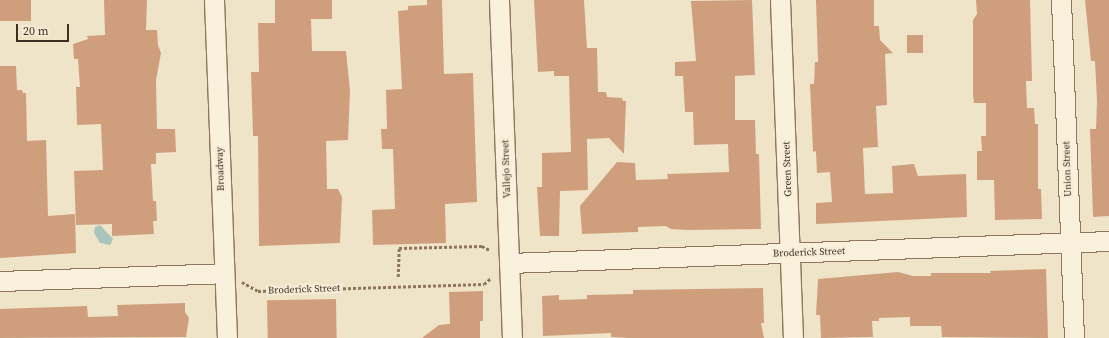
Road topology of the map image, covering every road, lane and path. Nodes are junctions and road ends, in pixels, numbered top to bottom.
1 (214, 0) edge
2 (499, 0) edge
3 (780, 0) edge
4 (1061, 0) edge
5 (1109, 241) edge
6 (1070, 242) junction
7 (790, 253) junction
8 (509, 263) junction
9 (224, 273) junction
10 (398, 277) dead end
11 (0, 281) edge
12 (227, 338) edge
13 (512, 338) edge
14 (793, 338) edge
15 (1074, 338) edge

1 - 9 street, Broadway
2 - 8 street, Vallejo Street
3 - 7 street, Green Street
4 - 6 street, Union Street
5 - 6 street, Broderick Street
6 - 7 street, Broderick Street
6 - 15 street, Union Street
7 - 8 street, Broderick Street
7 - 14 street, Green Street
8 - 9 path, Broderick Street
8 - 10 path
8 - 13 street, Vallejo Street
9 - 11 street
9 - 12 street, Broadway

